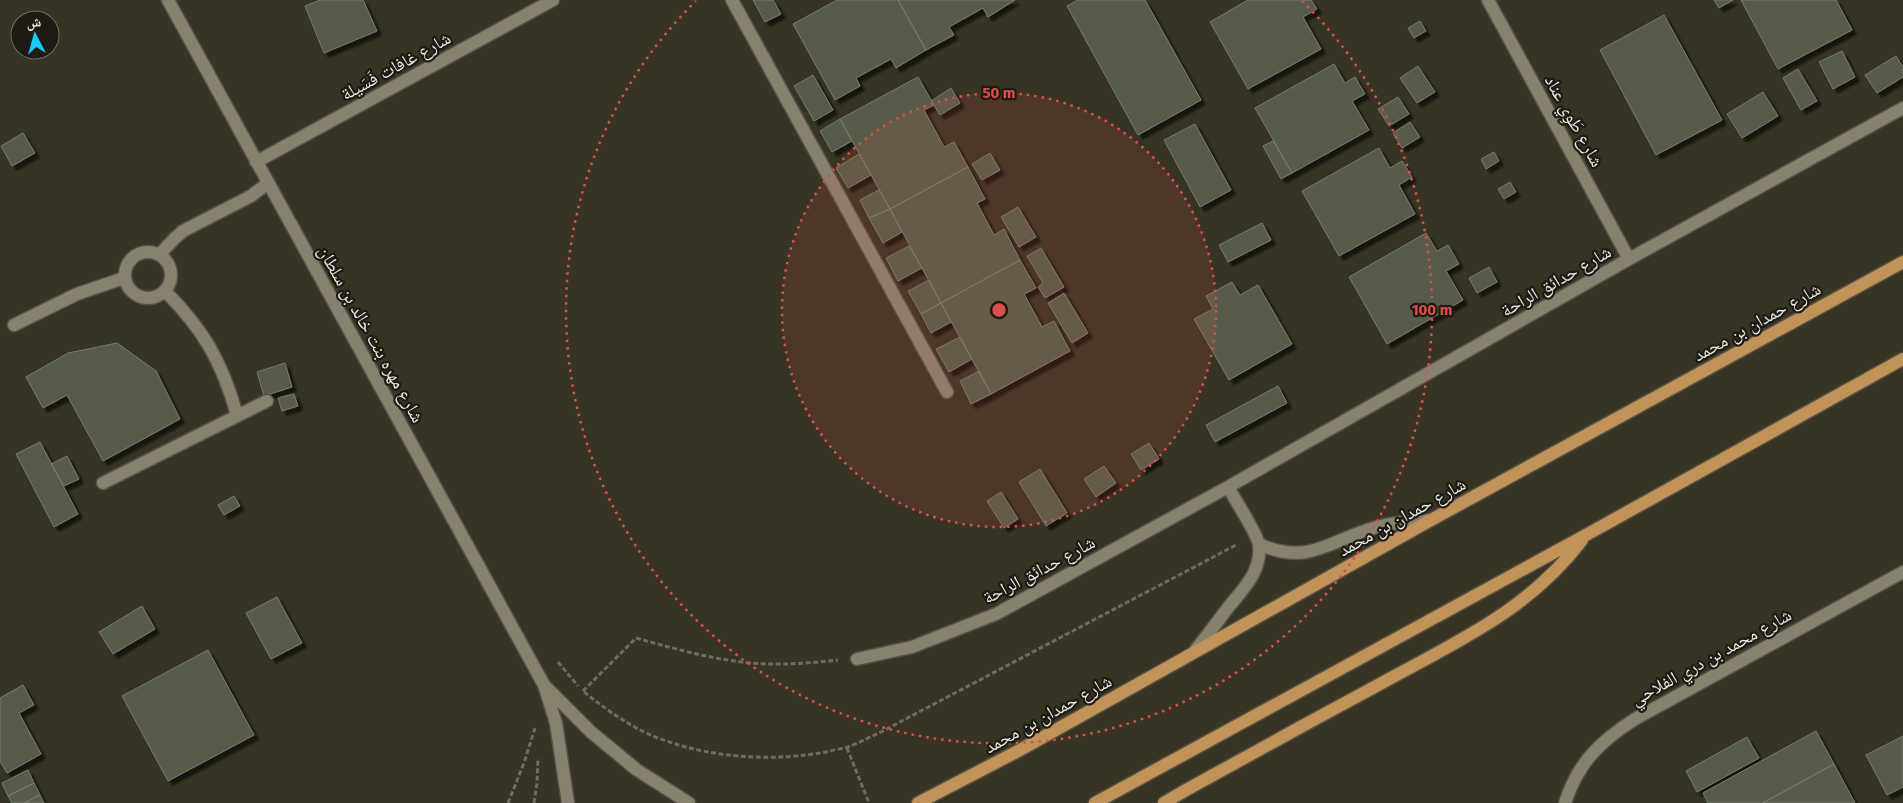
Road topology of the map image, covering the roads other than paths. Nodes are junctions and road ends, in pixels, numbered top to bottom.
1 (168, 0) edge
2 (553, 0) edge
3 (732, 0) edge
4 (1488, 0) edge
5 (1903, 108) edge
6 (256, 162) junction
7 (268, 183) junction
8 (159, 255) junction
9 (1630, 259) junction
10 (1903, 262) edge
11 (124, 278) junction
12 (165, 291) junction
13 (14, 325) dead end
14 (1903, 359) edge
15 (947, 392) dead end
16 (267, 401) dead end
17 (237, 415) junction
18 (103, 483) dead end
19 (1228, 487) junction
20 (1431, 520) junction
21 (1586, 535) junction
22 (1259, 544) junction
23 (1903, 572) edge
24 (1192, 654) junction
25 (856, 659) road end
26 (544, 685) junction
27 (568, 803) edge
28 (689, 803) edge
29 (918, 803) edge
30 (1094, 803) edge
31 (1164, 803) edge
32 (1565, 803) edge

1 - 6 street, شارع مهره بنت خالد بن سلطان
2 - 6 street, شارع غافات فَسَيلة
3 - 15 street
4 - 9 street, شارع طَوِي عناد
5 - 9 street, شارع حدائق الراحة
6 - 7 street, شارع مهره بنت خالد بن سلطان
7 - 8 street
7 - 26 street, شارع مهره بنت خالد بن سلطان
8 - 11 street
8 - 12 street
9 - 19 street, شارع حدائق الراحة
10 - 20 main road, شارع حمدان بن محمد
11 - 12 street
11 - 13 street
12 - 17 street
14 - 21 main road
16 - 17 street
17 - 18 street
19 - 22 street
19 - 25 street, شارع حدائق الراحة
20 - 22 street
20 - 24 main road, شارع حمدان بن محمد
21 - 30 main road
21 - 31 main road
22 - 24 street
23 - 32 street, شارع محمد بن دري الفلاحي
24 - 29 main road, شارع حمدان بن محمد
26 - 27 street, شارع مهره بنت خالد بن سلطان
26 - 28 street, شارع مهره بنت خالد بن سلطان

